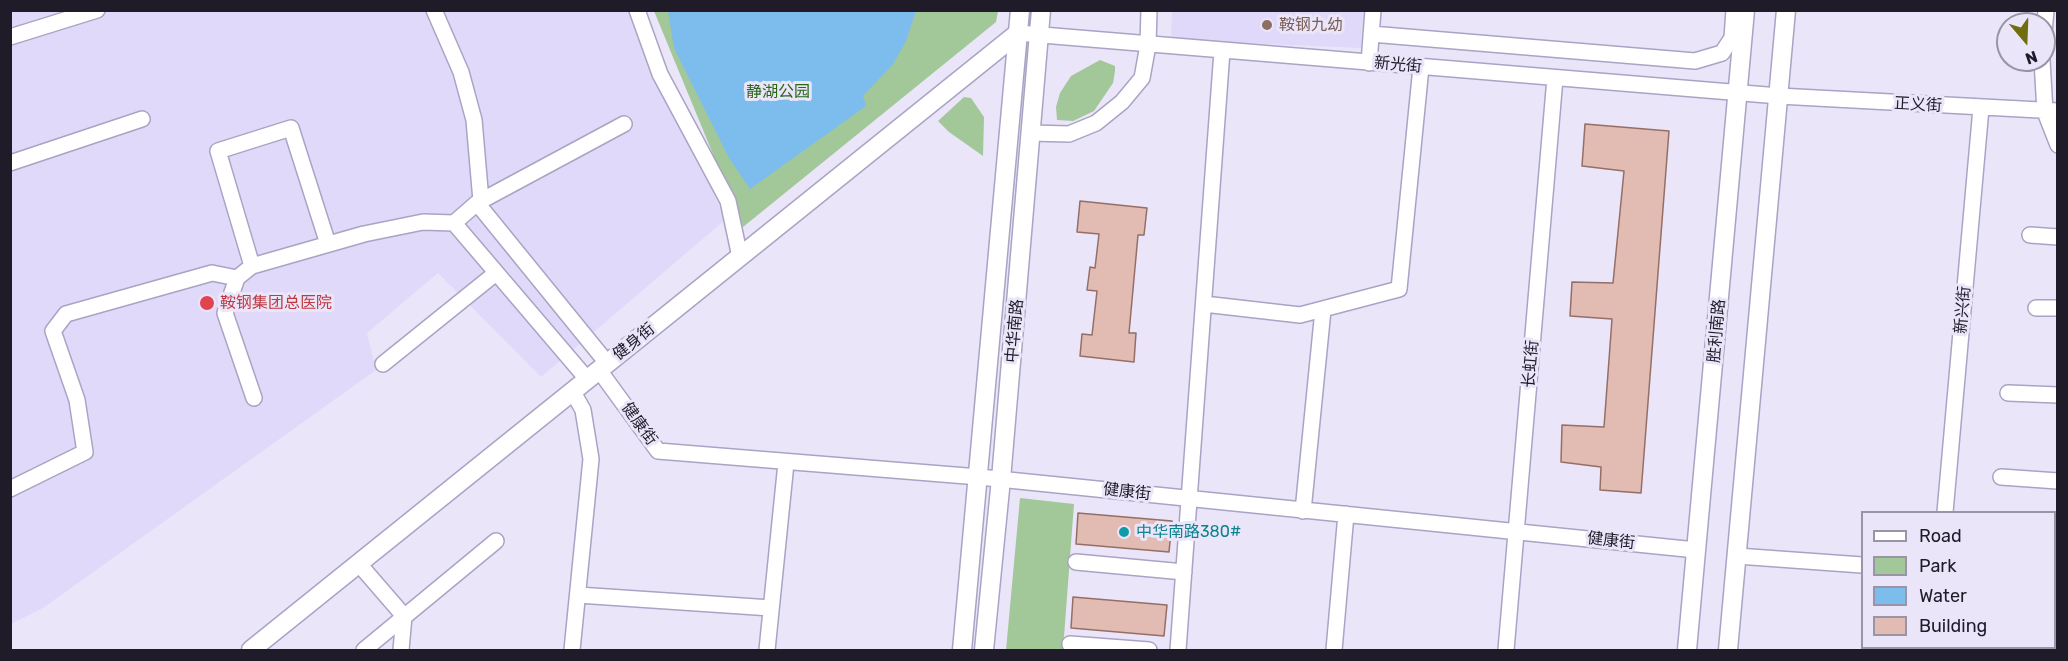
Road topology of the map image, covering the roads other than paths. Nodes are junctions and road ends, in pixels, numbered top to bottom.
1 (96, 10) edge
2 (434, 10) edge
3 (637, 10) edge
4 (1020, 10) edge
5 (1041, 10) edge
6 (1149, 10) edge
7 (1373, 10) edge
8 (1734, 10) edge
9 (1745, 10) edge
10 (1786, 10) edge
11 (1018, 33) junction
12 (1371, 34) junction
13 (1039, 36) junction
14 (10, 37) edge
15 (1148, 45) junction
16 (1222, 51) junction
17 (1369, 63) junction
18 (1421, 67) junction
19 (2044, 72) edge
20 (1555, 78) junction
21 (1739, 93) junction
22 (1779, 96) junction
23 (1981, 108) junction
24 (2051, 112) edge
25 (142, 118) dead end
26 (624, 124) dead end
27 (1031, 133) junction
28 (2058, 145) edge
29 (10, 163) edge
30 (479, 202) junction
31 (454, 223) junction
32 (2030, 235) dead end
33 (2058, 237) edge
34 (328, 244) junction
35 (740, 257) junction
36 (252, 266) junction
37 (496, 273) junction
38 (237, 278) junction
39 (1204, 304) junction
40 (2036, 308) dead end
41 (2058, 308) edge
42 (1323, 310) junction
43 (383, 364) dead end
44 (598, 371) junction
45 (573, 392) junction
46 (2008, 393) dead end
47 (2058, 395) edge
48 (254, 398) dead end
49 (786, 463) junction
50 (979, 477) junction
51 (2001, 477) dead end
52 (1001, 479) junction
53 (2058, 481) edge
54 (10, 489) edge
55 (1190, 499) junction
56 (1303, 511) junction
57 (1945, 511) edge
58 (1346, 514) junction
59 (1516, 531) junction
60 (496, 541) dead end
61 (1696, 550) junction
62 (1737, 556) junction
63 (1076, 562) dead end
64 (359, 564) junction
65 (1861, 565) edge
66 (1184, 572) junction
67 (578, 595) junction
68 (771, 608) junction
69 (404, 616) junction
70 (1070, 644) dead end
71 (250, 651) edge
72 (364, 651) edge
73 (401, 651) edge
74 (572, 651) edge
75 (767, 651) edge
76 (962, 651) edge
77 (984, 651) edge
78 (1149, 651) edge
79 (1178, 651) edge
80 (1334, 651) edge
81 (1506, 651) edge
82 (1688, 651) edge
83 (1728, 651) edge

1 - 14 street
2 - 30 street
3 - 35 street
4 - 11 main road, 中华南路
5 - 13 main road, 中华南路
6 - 15 street
7 - 12 street
8 - 12 street
9 - 21 main road, 胜利南路
10 - 22 main road
11 - 13 street, 新光街
11 - 35 main road, 健身街
11 - 50 main road, 中华南路
12 - 17 street
13 - 15 street, 新光街
13 - 27 main road, 中华南路
15 - 16 street, 新光街
15 - 27 street
16 - 17 street, 新光街
16 - 39 street
17 - 18 street, 新光街
18 - 20 street, 新光街
18 - 42 street
19 - 24 street
20 - 21 street, 新光街
20 - 59 street, 长虹街
21 - 22 street, 新光街
21 - 61 main road, 胜利南路
22 - 23 street, 正义街
22 - 62 main road
23 - 24 street, 正义街
23 - 57 street, 新兴街
24 - 28 street
25 - 29 street
26 - 30 street
27 - 52 main road, 中华南路
30 - 31 street
30 - 44 street
31 - 34 street
31 - 37 street
32 - 33 street
34 - 36 street
34 - 36 street
35 - 44 main road, 健身街
36 - 38 street
37 - 43 street
37 - 44 street
38 - 48 street
38 - 54 street
39 - 42 street
39 - 55 street
40 - 41 street
42 - 56 street
44 - 45 main road, 健身街
44 - 49 street, 健康街
45 - 64 main road, 健身街
45 - 67 street
46 - 47 street
49 - 50 street, 健康街
49 - 68 street
50 - 52 street, 健康街
50 - 76 main road, 中华南路
51 - 53 street
52 - 55 street, 健康街
52 - 77 main road, 中华南路
55 - 56 street, 健康街
55 - 66 street
56 - 58 street, 健康街
58 - 59 street, 健康街
58 - 80 street
59 - 61 street, 健康街
59 - 81 street, 长虹街
60 - 69 street
61 - 82 main road, 胜利南路
62 - 65 street
62 - 83 main road
63 - 66 street
64 - 69 street
64 - 71 main road, 健身街
66 - 79 street
67 - 68 street
67 - 74 street
68 - 75 street
69 - 72 street
69 - 73 street
70 - 78 street

